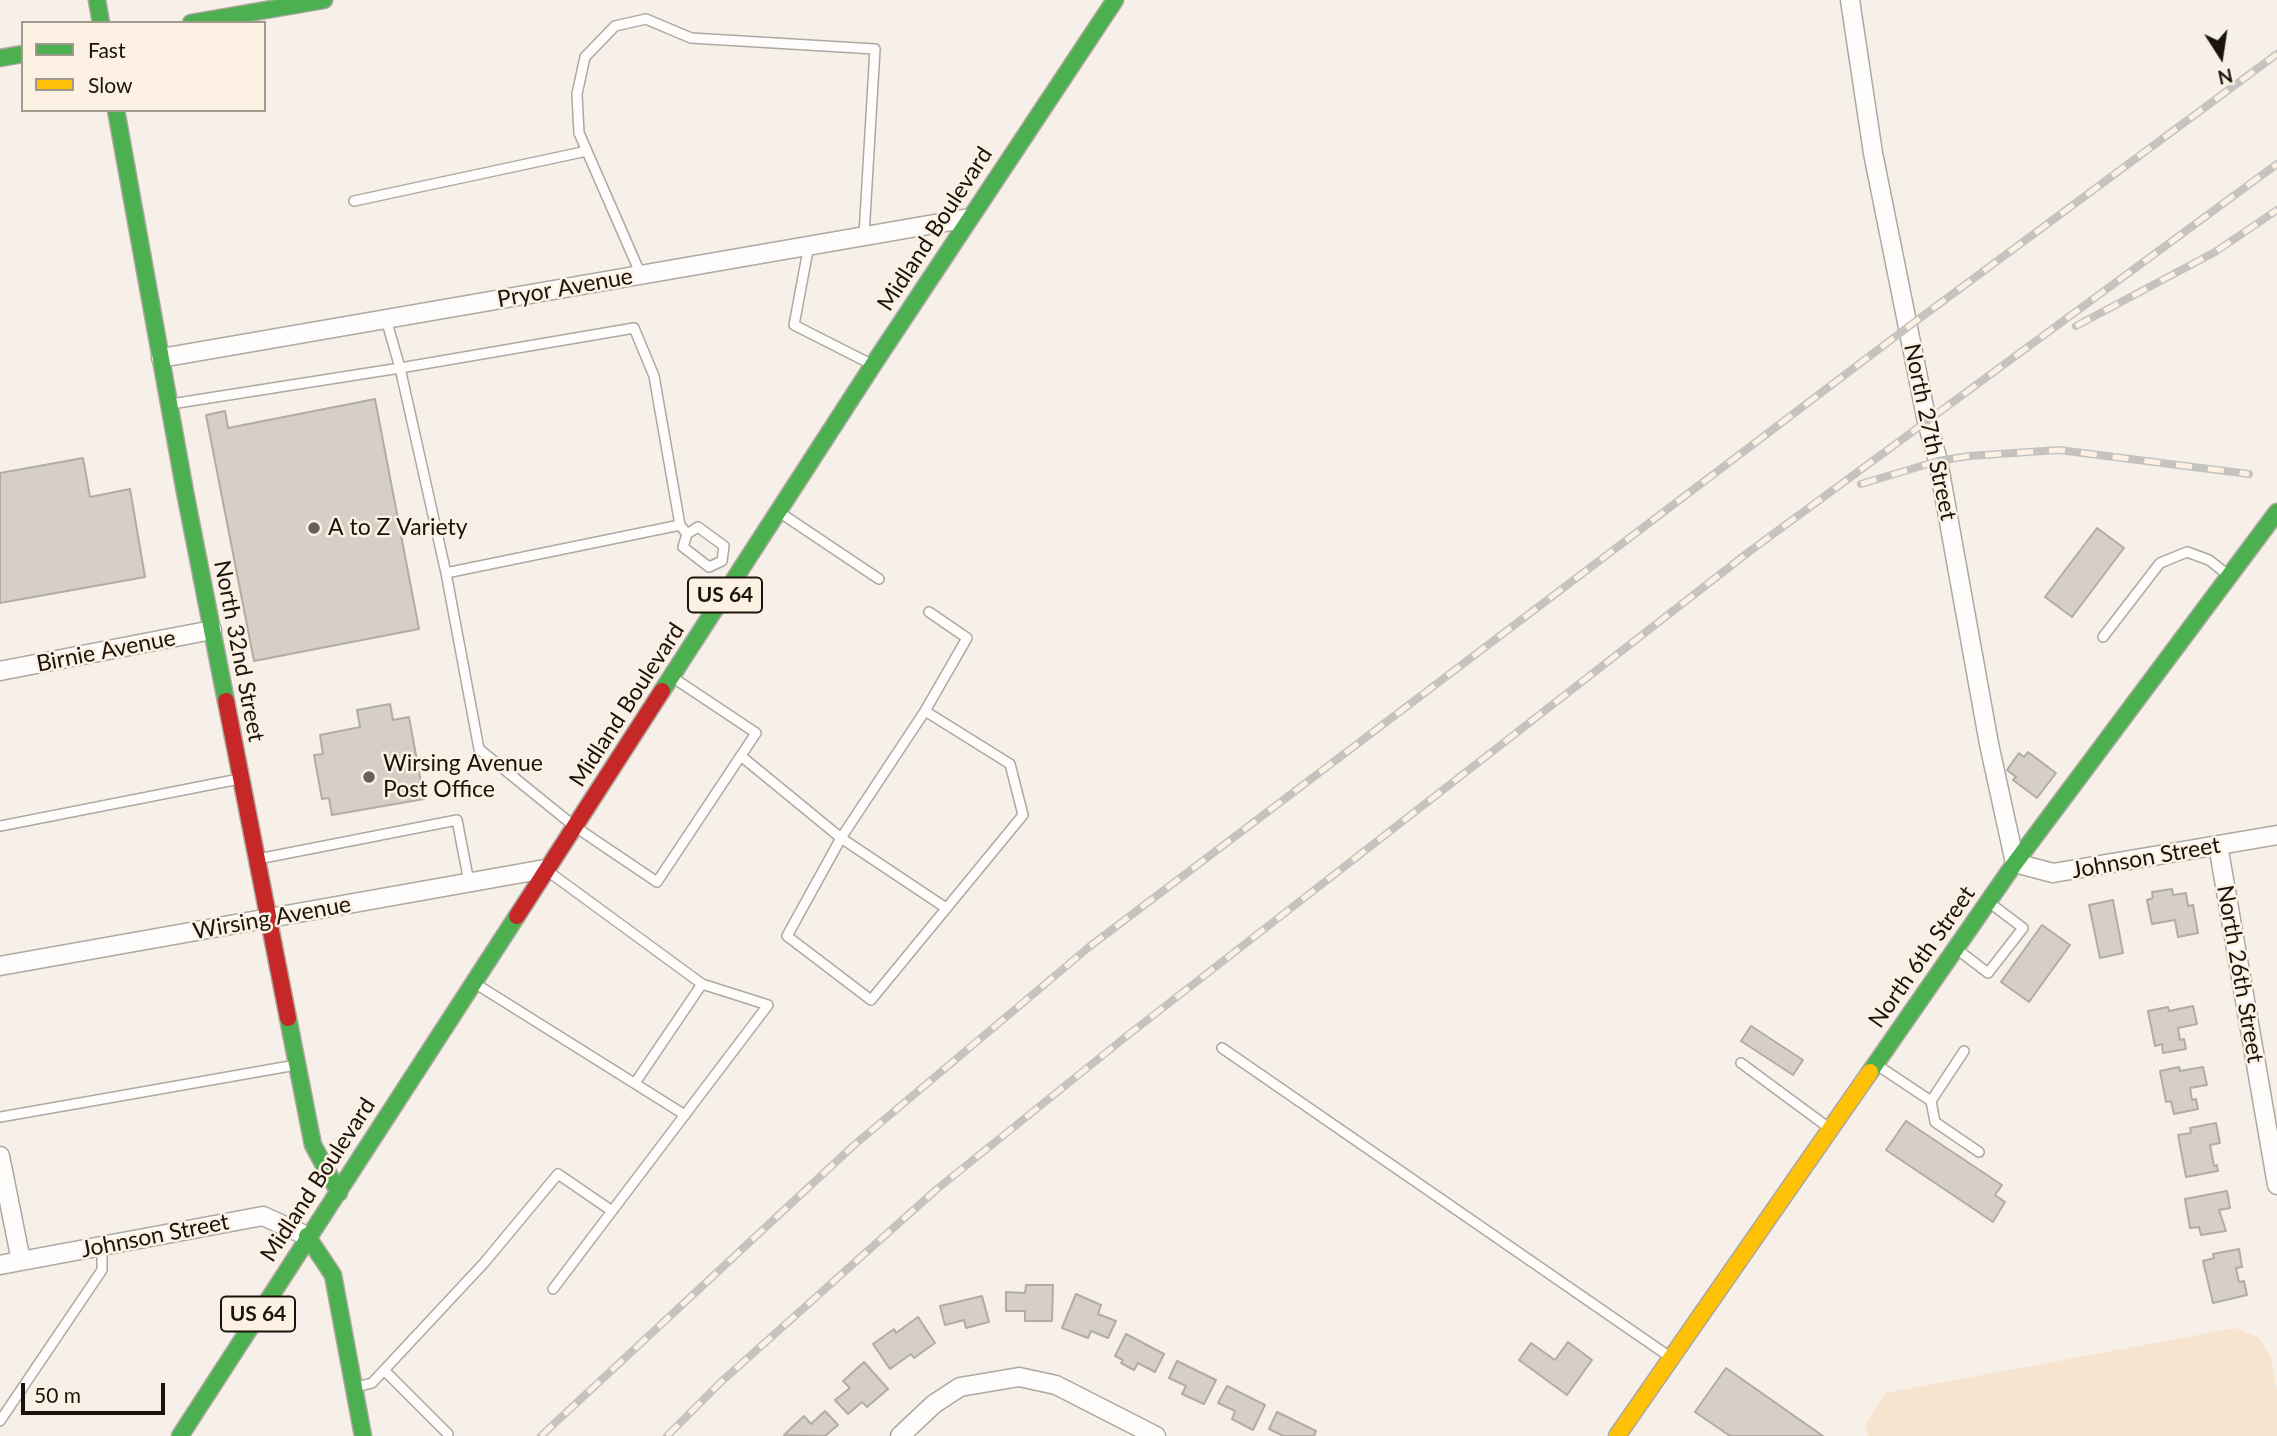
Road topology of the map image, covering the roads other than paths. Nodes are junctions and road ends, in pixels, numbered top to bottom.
1 (97, 0) edge
2 (324, 0) edge
3 (1115, 0) edge
4 (1850, 0) edge
5 (254, 6) edge
6 (101, 21) edge
7 (198, 21) edge
8 (21, 54) edge
9 (0, 58) edge
10 (116, 112) edge
11 (587, 151) junction
12 (354, 201) dead end
13 (969, 218) junction
14 (864, 235) junction
15 (809, 244) junction
16 (641, 275) junction
17 (386, 319) junction
18 (161, 358) junction
19 (873, 365) junction
20 (400, 368) junction
21 (169, 404) junction
22 (778, 512) junction
23 (2277, 512) edge
24 (680, 526) junction
25 (687, 534) junction
26 (722, 561) junction
27 (446, 573) junction
28 (738, 576) junction
29 (2230, 576) junction
30 (879, 579) dead end
31 (929, 612) dead end
32 (212, 630) junction
33 (2103, 637) dead end
34 (0, 671) edge
35 (672, 677) junction
36 (925, 711) junction
37 (741, 756) junction
38 (241, 779) junction
39 (0, 826) edge
40 (574, 826) junction
41 (2277, 835) edge
42 (841, 838) junction
43 (2218, 845) junction
44 (257, 859) junction
45 (2015, 863) junction
46 (545, 869) junction
47 (469, 882) junction
48 (1989, 902) junction
49 (946, 908) junction
50 (268, 918) junction
51 (1956, 949) junction
52 (0, 967) edge
53 (473, 982) junction
54 (702, 984) junction
55 (1222, 1048) dead end
56 (1964, 1051) dead end
57 (1741, 1063) dead end
58 (1875, 1064) junction
59 (298, 1065) junction
60 (635, 1083) junction
61 (1931, 1101) junction
62 (685, 1115) junction
63 (0, 1117) edge
64 (1830, 1129) junction
65 (1979, 1152) dead end
66 (0, 1156) edge
67 (2277, 1185) edge
68 (339, 1193) junction
69 (612, 1211) junction
70 (307, 1237) junction
71 (102, 1246) junction
72 (21, 1261) junction
73 (0, 1265) edge
74 (553, 1289) dead end
75 (1671, 1358) junction
76 (384, 1370) junction
77 (355, 1388) junction
78 (0, 1421) edge
79 (448, 1434) dead end
80 (180, 1436) edge
81 (363, 1436) edge
82 (900, 1436) edge
83 (1157, 1436) edge
84 (1617, 1436) edge

1 - 6 street
2 - 5 street
3 - 13 street, Midland Boulevard / US 64
4 - 45 street, North 27th Street
5 - 7 street
8 - 9 street
10 - 18 street, North 32nd Street
11 - 12 lane
11 - 14 lane
11 - 16 lane
13 - 14 street, Pryor Avenue
13 - 19 street, Midland Boulevard / US 64
14 - 15 street, Pryor Avenue
15 - 16 street, Pryor Avenue
15 - 19 lane
16 - 17 street, Pryor Avenue
17 - 18 street, Pryor Avenue
17 - 20 lane
18 - 21 street, North 32nd Street
19 - 22 street, Midland Boulevard / US 64
20 - 21 lane
20 - 24 lane
20 - 27 lane
21 - 32 street, North 32nd Street
22 - 28 street, Midland Boulevard / US 64
22 - 30 lane
23 - 29 street, North 6th Street
24 - 25 lane
24 - 27 lane
25 - 26 lane
25 - 26 lane
26 - 28 lane
27 - 40 lane
28 - 35 street, Midland Boulevard / US 64
29 - 33 lane
29 - 45 street, North 6th Street
31 - 36 lane
32 - 34 street, Birnie Avenue
32 - 38 street, North 32nd Street
35 - 37 lane
35 - 40 street, Midland Boulevard / US 64
36 - 42 lane
36 - 49 lane
37 - 40 lane
37 - 42 lane
38 - 39 lane
38 - 44 street, North 32nd Street
40 - 46 street, Midland Boulevard / US 64
41 - 43 street, Johnson Street
42 - 49 lane
42 - 49 lane
43 - 45 street, Johnson Street
43 - 67 street, North 26th Street
44 - 47 lane
44 - 50 street, North 32nd Street
45 - 48 street, North 6th Street
46 - 47 street, Wirsing Avenue
46 - 53 street, Midland Boulevard / US 64
46 - 54 lane
47 - 50 street, Wirsing Avenue
48 - 51 street, North 6th Street
48 - 51 lane
50 - 52 street, Wirsing Avenue
50 - 59 street, North 32nd Street
51 - 58 street, North 6th Street
53 - 60 lane
53 - 68 street, Midland Boulevard / US 64
54 - 60 lane
54 - 62 lane
55 - 75 lane
56 - 61 lane
57 - 64 lane
58 - 61 lane
58 - 64 street, North 6th Street
59 - 63 lane
59 - 68 street, North 32nd Street
60 - 62 lane
61 - 65 lane
62 - 69 lane
64 - 75 street, North 6th Street
66 - 72 street
68 - 70 street, Midland Boulevard / US 64
69 - 74 lane
69 - 76 lane
70 - 71 street, Johnson Street
70 - 77 street
70 - 80 street, Midland Boulevard / US 64
71 - 72 street, Johnson Street
71 - 78 lane
72 - 73 street, Johnson Street
75 - 84 street, North 6th Street
76 - 77 lane
76 - 79 lane
77 - 81 street
82 - 83 street

